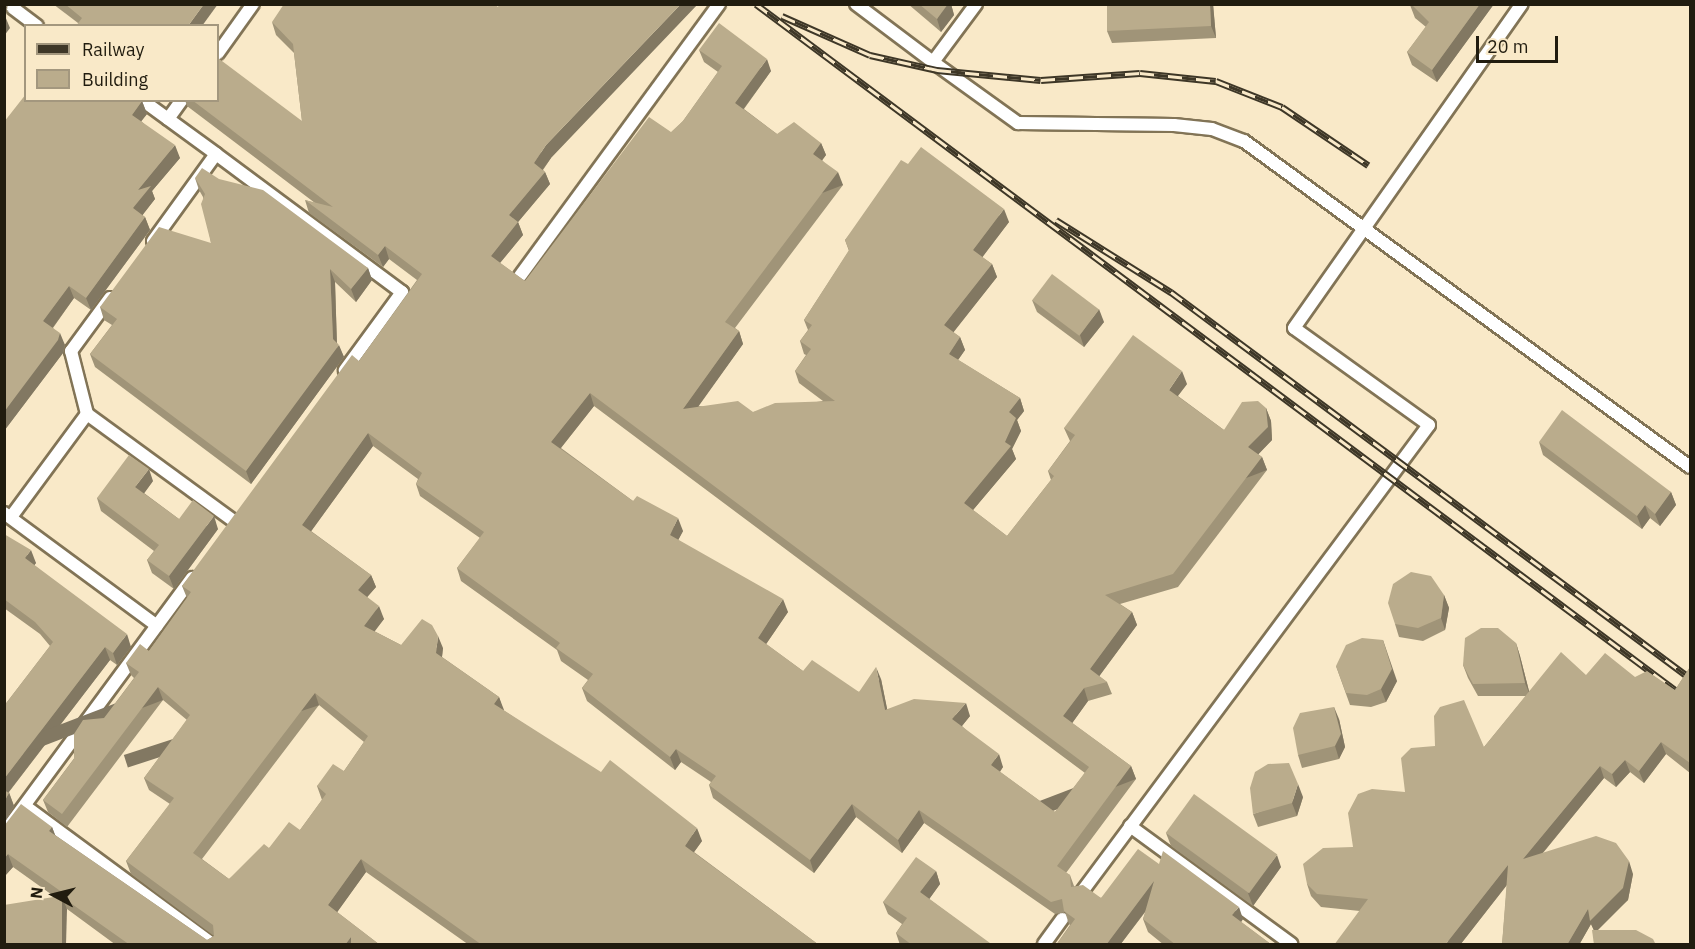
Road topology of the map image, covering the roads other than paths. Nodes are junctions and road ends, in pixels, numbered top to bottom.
1 (254, 4) edge
2 (719, 4) edge
3 (856, 4) edge
4 (976, 4) edge
5 (1522, 4) edge
6 (13, 8) dead end
7 (34, 24) edge
8 (219, 52) edge
9 (933, 62) junction
10 (145, 102) edge
11 (181, 102) edge
12 (168, 119) junction
13 (216, 154) junction
14 (1365, 227) junction
15 (140, 257) edge
16 (520, 276) edge
17 (120, 286) edge
18 (339, 378) edge
19 (87, 414) junction
20 (1690, 467) edge
21 (8, 515) edge
22 (234, 521) edge
23 (199, 569) edge
24 (157, 626) junction
25 (25, 806) junction
26 (1130, 826) junction
27 (4, 833) edge
28 (1081, 893) edge
29 (1062, 919) edge
30 (212, 945) edge
31 (1044, 945) edge
32 (1291, 945) edge

1 - 8 lane
2 - 16 lane
3 - 9 lane
4 - 9 lane
5 - 14 lane
6 - 7 lane
9 - 14 lane
10 - 12 lane
11 - 12 lane
12 - 13 lane
13 - 15 lane
13 - 18 lane
14 - 20 lane
14 - 26 lane
17 - 19 lane
19 - 21 lane
19 - 22 lane
21 - 24 lane
23 - 24 lane
24 - 25 lane
25 - 27 lane
25 - 30 lane
26 - 28 lane
26 - 32 lane
29 - 31 lane

